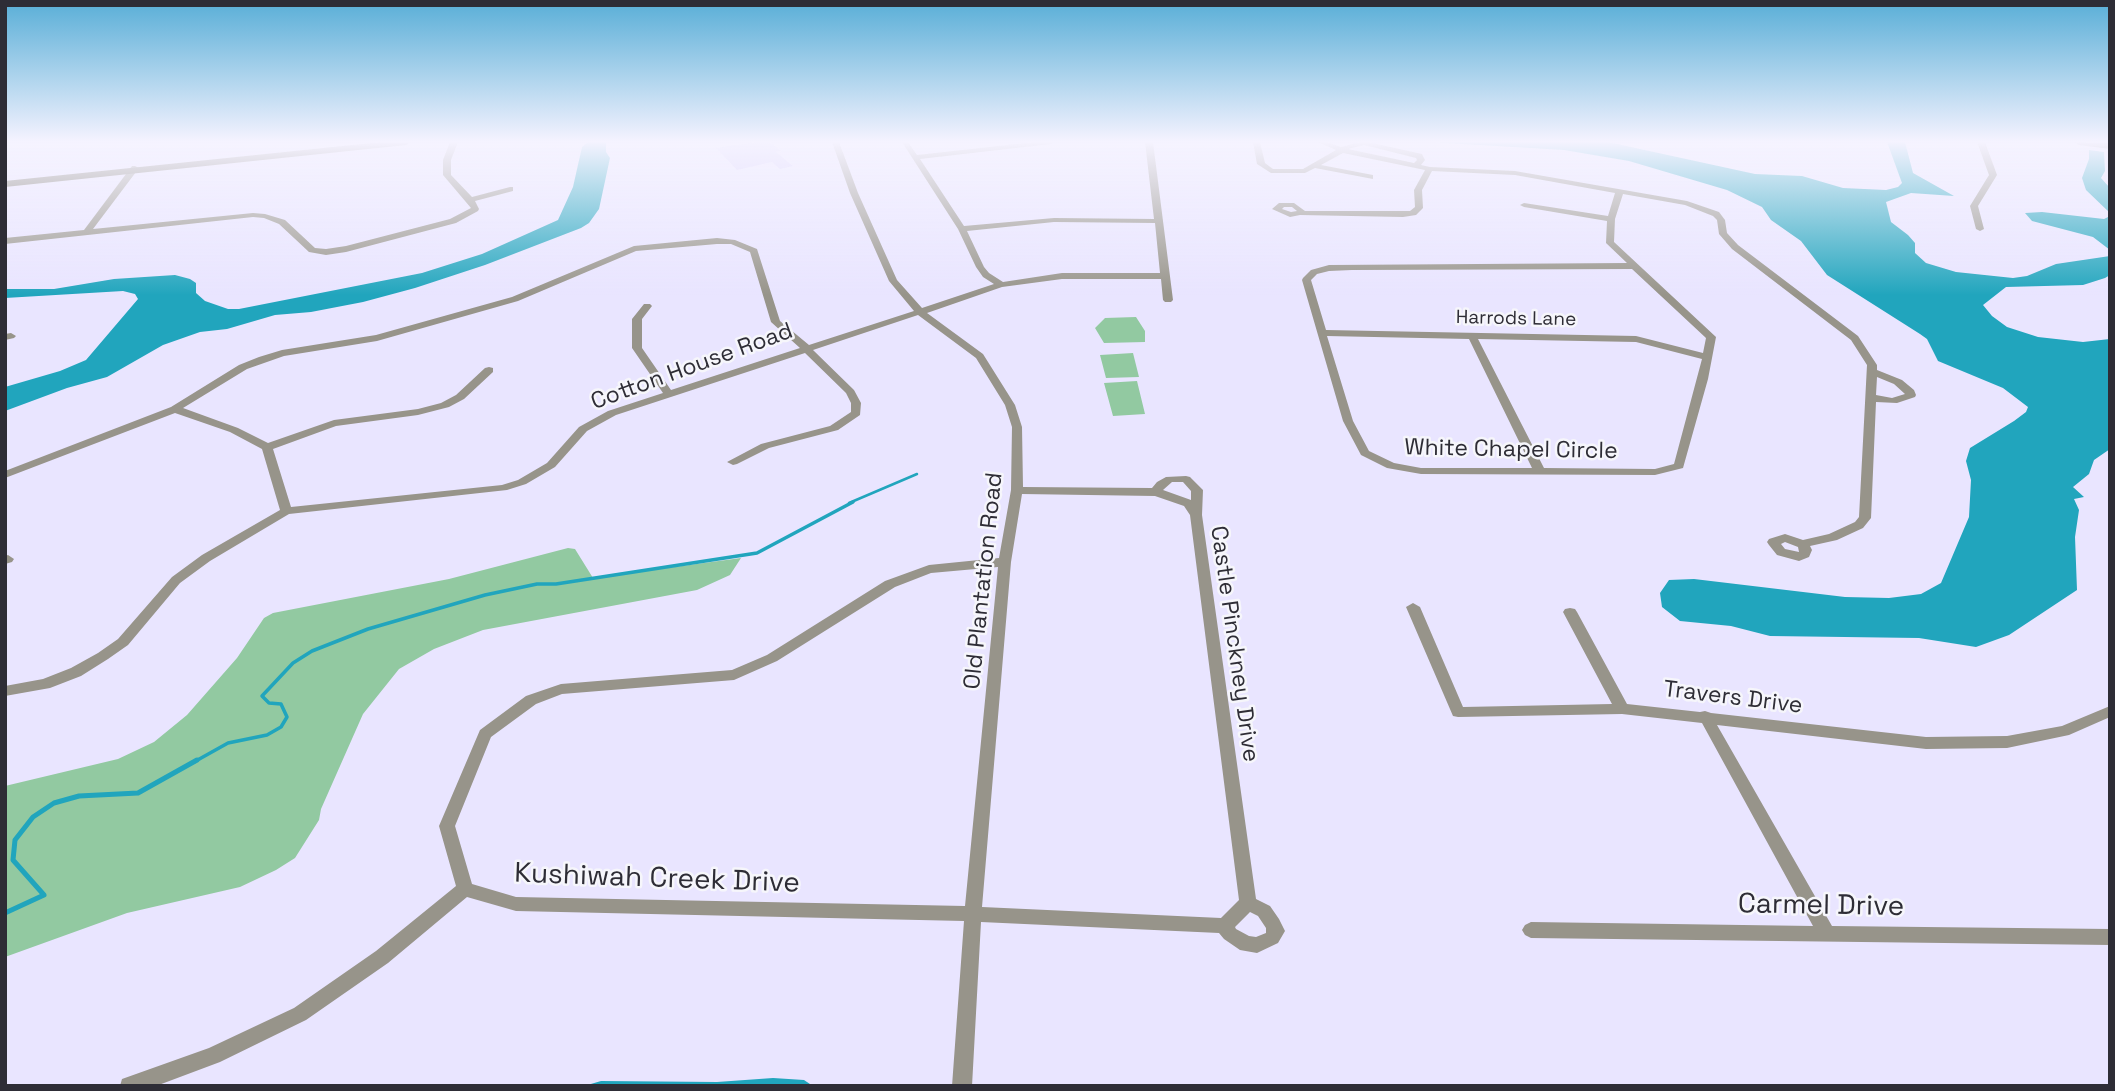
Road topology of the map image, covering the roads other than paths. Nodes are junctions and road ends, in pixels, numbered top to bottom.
1 (116, 193) edge
2 (463, 193) edge
3 (496, 193) edge
4 (854, 193) edge
5 (938, 193) edge
6 (1154, 193) edge
7 (1418, 193) edge
8 (1619, 193) edge
9 (1635, 193) edge
10 (1982, 193) edge
11 (470, 200) junction
12 (1524, 205) dead end
13 (1300, 212) dead end
14 (1611, 219) junction
15 (1157, 220) junction
16 (962, 229) junction
17 (1980, 229) dead end
18 (87, 232) junction
19 (5, 241) edge
20 (1632, 266) junction
21 (1164, 276) junction
22 (1001, 285) junction
23 (1168, 300) dead end
24 (647, 306) dead end
25 (920, 312) junction
26 (1322, 334) junction
27 (1472, 336) junction
28 (806, 348) junction
29 (1707, 357) junction
30 (489, 370) dead end
31 (1872, 372) junction
32 (668, 393) junction
33 (1872, 398) junction
34 (175, 410) junction
35 (267, 447) junction
36 (733, 462) dead end
37 (1540, 472) junction
38 (5, 475) edge
39 (1017, 490) junction
40 (1156, 492) junction
41 (286, 511) junction
42 (1196, 515) junction
43 (1802, 544) dead end
44 (1004, 562) junction
45 (1413, 607) dead end
46 (1570, 612) dead end
47 (5, 691) edge
48 (1622, 709) junction
49 (2110, 711) edge
50 (1705, 716) junction
51 (465, 890) junction
52 (1248, 903) junction
53 (973, 914) junction
54 (1230, 922) junction
55 (1531, 930) dead end
56 (1826, 932) junction
57 (2110, 937) edge
58 (129, 1086) edge
59 (962, 1086) edge

1 - 18 street
2 - 11 street
3 - 11 street
4 - 25 street, Old Plantation Road
5 - 16 street
6 - 15 street
7 - 13 street
8 - 14 street, White Chapel Circle
9 - 31 street
10 - 17 street
11 - 18 street
12 - 14 street
14 - 20 street, White Chapel Circle
15 - 16 street
15 - 21 street
16 - 22 street
18 - 19 street
20 - 26 street, White Chapel Circle
20 - 29 street, White Chapel Circle
21 - 22 street, Cotton House Road
21 - 23 street
22 - 25 street, Cotton House Road
24 - 32 street
25 - 28 street, Cotton House Road
25 - 39 street, Old Plantation Road
26 - 27 street, Harrods Lane
26 - 37 street, White Chapel Circle
27 - 29 street, Harrods Lane
27 - 37 street
28 - 32 street, Cotton House Road
28 - 34 street
28 - 36 street
29 - 37 street, White Chapel Circle
30 - 35 street
31 - 33 street
31 - 33 street
32 - 41 street, Cotton House Road
33 - 43 street
34 - 35 street
34 - 38 street
35 - 41 street
39 - 40 street, Castle Pinckney Drive
39 - 44 street, Old Plantation Road
40 - 42 street, Castle Pinckney Drive
40 - 42 street
41 - 47 street
42 - 52 street, Castle Pinckney Drive
44 - 51 street
44 - 53 street, Old Plantation Road
45 - 48 street, Travers Drive
46 - 48 street
48 - 50 street, Travers Drive
49 - 50 street, Travers Drive
50 - 56 street
51 - 53 street, Kushiwah Creek Drive
51 - 58 street
52 - 54 street
52 - 54 street
53 - 54 street, Kushiwah Creek Drive
53 - 59 street, Old Plantation Road
55 - 56 street, Carmel Drive
56 - 57 street, Carmel Drive

